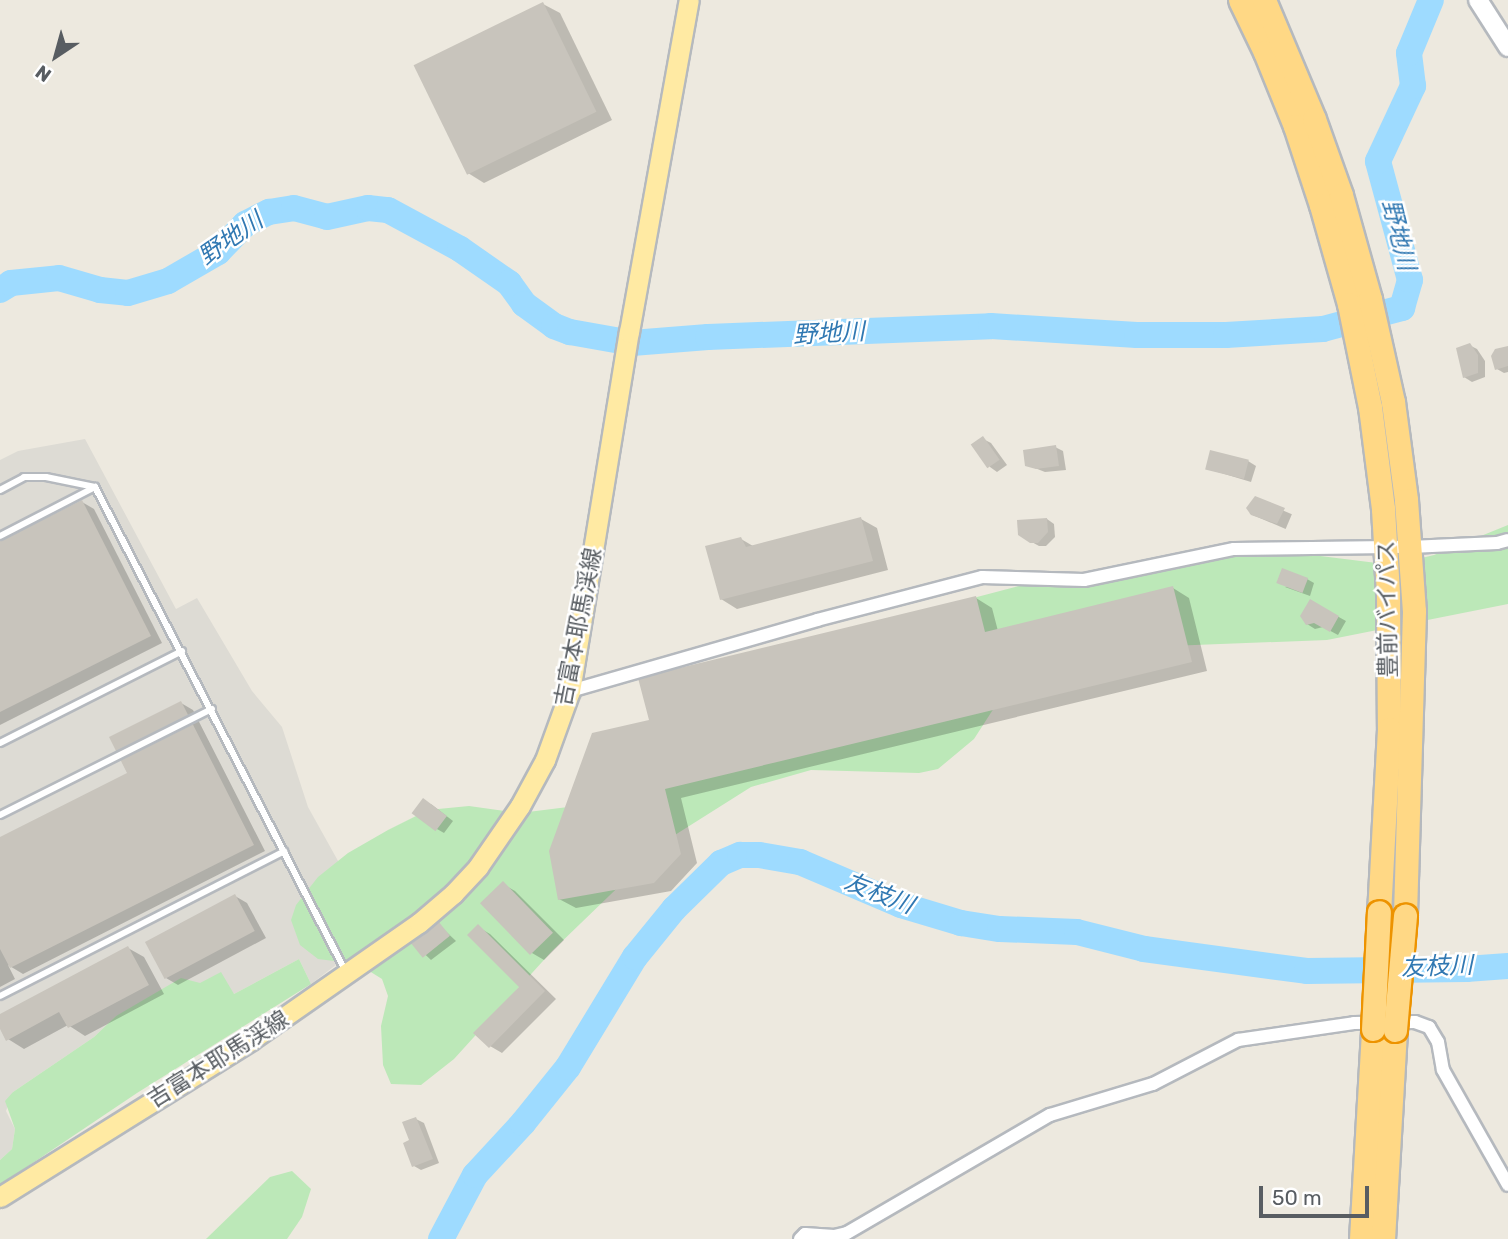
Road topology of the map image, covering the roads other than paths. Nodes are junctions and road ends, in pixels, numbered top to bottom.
1 (689, 0) edge
2 (1240, 0) edge
3 (1264, 0) edge
4 (1478, 0) edge
5 (1508, 47) edge
6 (95, 487) junction
7 (0, 490) edge
8 (0, 536) edge
9 (1508, 540) edge
10 (1386, 547) junction
11 (1410, 547) junction
12 (182, 651) junction
13 (570, 691) junction
14 (212, 709) junction
15 (0, 743) edge
16 (0, 815) edge
17 (284, 851) junction
18 (347, 975) junction
19 (0, 996) edge
20 (1384, 1030) junction
21 (1508, 1185) edge
22 (0, 1197) edge
23 (800, 1239) edge
24 (1361, 1239) edge
25 (1383, 1239) edge

1 - 13 main road, 吉富本耶馬渓線
2 - 10 highway, 豊前バイパス
3 - 11 highway, 豊前バイパス
4 - 5 main road
6 - 7 lane
6 - 8 lane
6 - 12 lane
9 - 11 street
10 - 11 street
10 - 13 street
10 - 20 highway, 豊前バイパス, bridge
11 - 20 highway, 豊前バイパス, bridge
12 - 14 lane
12 - 15 lane
13 - 18 main road, 吉富本耶馬渓線
14 - 16 lane
14 - 17 lane
17 - 18 lane
17 - 19 lane
18 - 22 main road, 吉富本耶馬渓線
20 - 24 highway, 豊前バイパス
20 - 25 highway, 豊前バイパス
21 - 23 street

